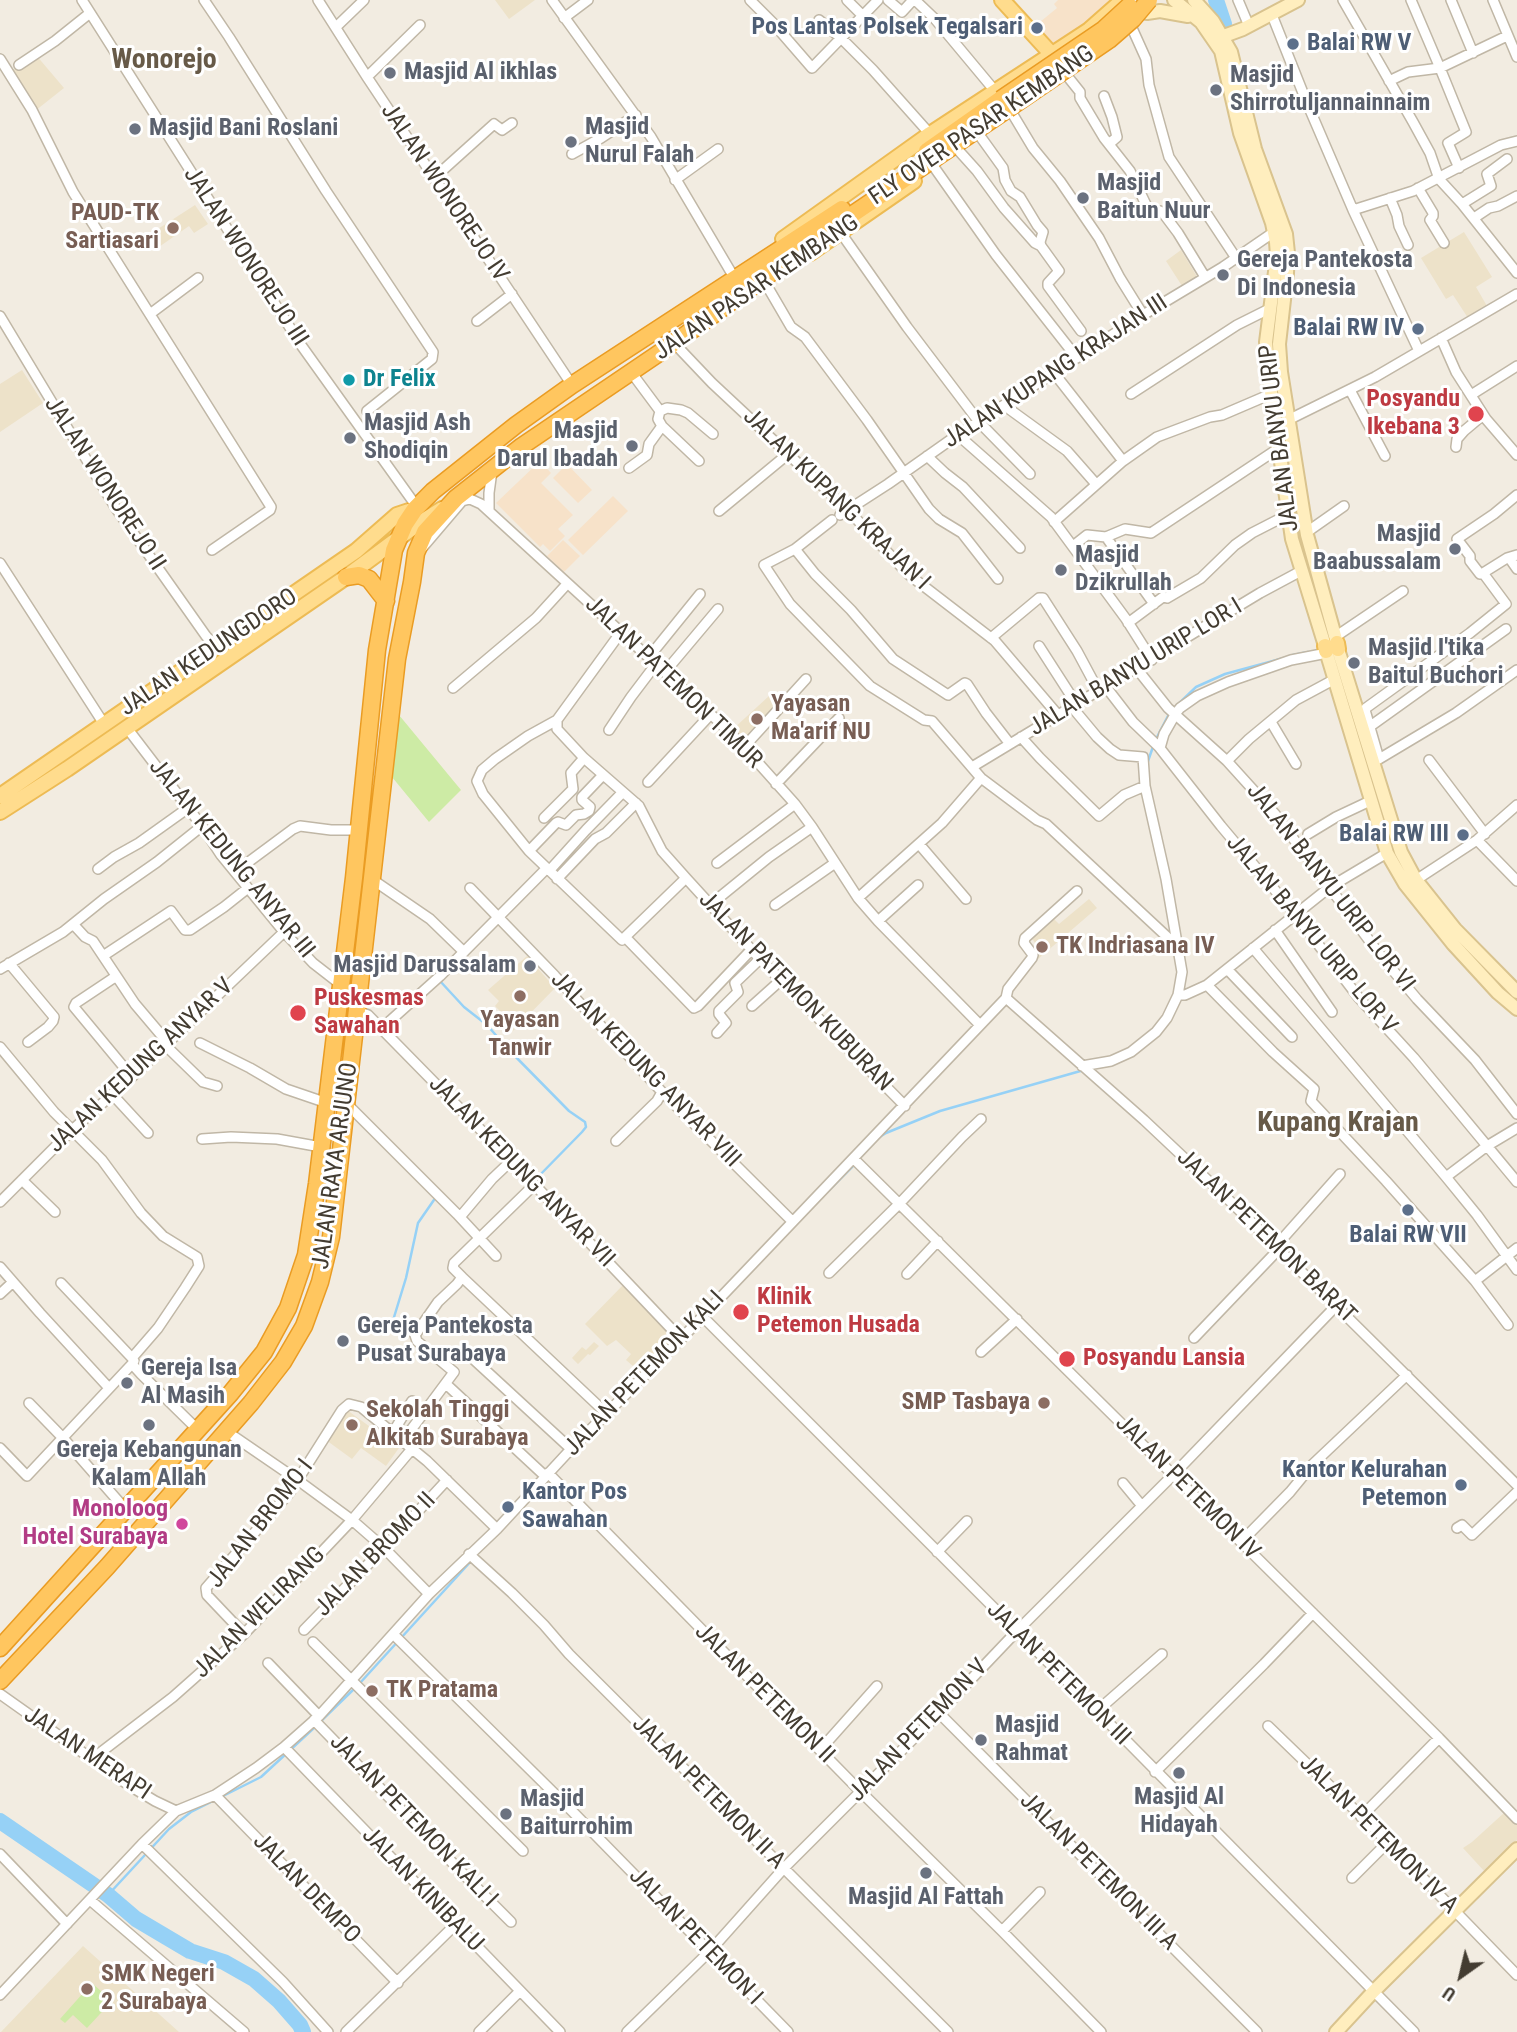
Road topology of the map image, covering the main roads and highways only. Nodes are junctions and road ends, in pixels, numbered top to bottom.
1 (1002, 0) edge
2 (1123, 0) edge
3 (1135, 0) edge
4 (1157, 0) edge
5 (1174, 0) edge
6 (1195, 0) edge
7 (1202, 0) edge
8 (1298, 0) edge
9 (1282, 4) edge
10 (1148, 7) edge
11 (1207, 19) junction
12 (1246, 28) junction
13 (1218, 35) junction
14 (1231, 52) junction
15 (1051, 54) junction
16 (1086, 65) junction
17 (1018, 76) junction
18 (1035, 99) junction
19 (843, 220) junction
20 (768, 269) junction
21 (446, 507) junction
22 (416, 508) junction
23 (397, 538) junction
24 (345, 577) junction
25 (386, 601) junction
26 (1331, 647) junction
27 (1, 805) edge
28 (356, 861) junction
29 (373, 880) junction
30 (353, 887) junction
31 (1515, 1000) edge
32 (107, 1531) junction
33 (125, 1547) junction
34 (0, 1648) edge
35 (0, 1681) edge
36 (1517, 1849) edge
37 (1336, 2032) edge

1 - 15 main road
2 - 15 main road, JALAN PASAR KEMBANG
3 - 19 highway, FLY OVER PASAR KEMBANG, bridge
4 - 10 main road, JALAN PASAR KEMBANG
5 - 11 main road, JALAN BANYU URIP
6 - 11 main road, JALAN BANYU URIP
7 - 11 main road
8 - 9 main road
9 - 12 main road
10 - 11 main road
10 - 16 main road, JALAN PASAR KEMBANG
10 - 19 highway, FLY OVER PASAR KEMBANG, bridge
11 - 12 main road
11 - 13 main road, JALAN BANYU URIP
12 - 13 main road
12 - 14 main road
13 - 14 main road, JALAN BANYU URIP
13 - 26 main road, JALAN BANYU URIP
14 - 26 main road, JALAN BANYU URIP
15 - 16 main road
15 - 17 main road, JALAN PASAR KEMBANG
16 - 18 main road, JALAN PASAR KEMBANG
17 - 18 main road
17 - 20 main road, JALAN PASAR KEMBANG
18 - 19 main road, JALAN PASAR KEMBANG
19 - 20 highway, FLY OVER PASAR KEMBANG
19 - 20 main road, JALAN PASAR KEMBANG
20 - 21 highway, JALAN PASAR KEMBANG
20 - 22 highway, JALAN PASAR KEMBANG
21 - 23 main road, JALAN PASAR KEMBANG
21 - 29 highway, JALAN RAYA ARJUNO
22 - 23 highway, JALAN RAYA ARJUNO
22 - 27 main road, JALAN KEDUNGDORO
23 - 24 main road, JALAN KEDUNGDORO
23 - 25 highway, JALAN RAYA ARJUNO
24 - 25 highway
24 - 27 main road, JALAN KEDUNGDORO
25 - 28 highway, JALAN RAYA ARJUNO
26 - 31 main road, JALAN BANYU URIP
26 - 31 main road, JALAN BANYU URIP
28 - 29 highway
28 - 30 highway, JALAN RAYA ARJUNO
29 - 30 highway
29 - 33 highway, JALAN RAYA ARJUNO
30 - 32 highway, JALAN RAYA ARJUNO
32 - 33 highway
32 - 34 highway, JALAN RAYA ARJUNO
33 - 35 highway, JALAN RAYA ARJUNO
36 - 37 main road

